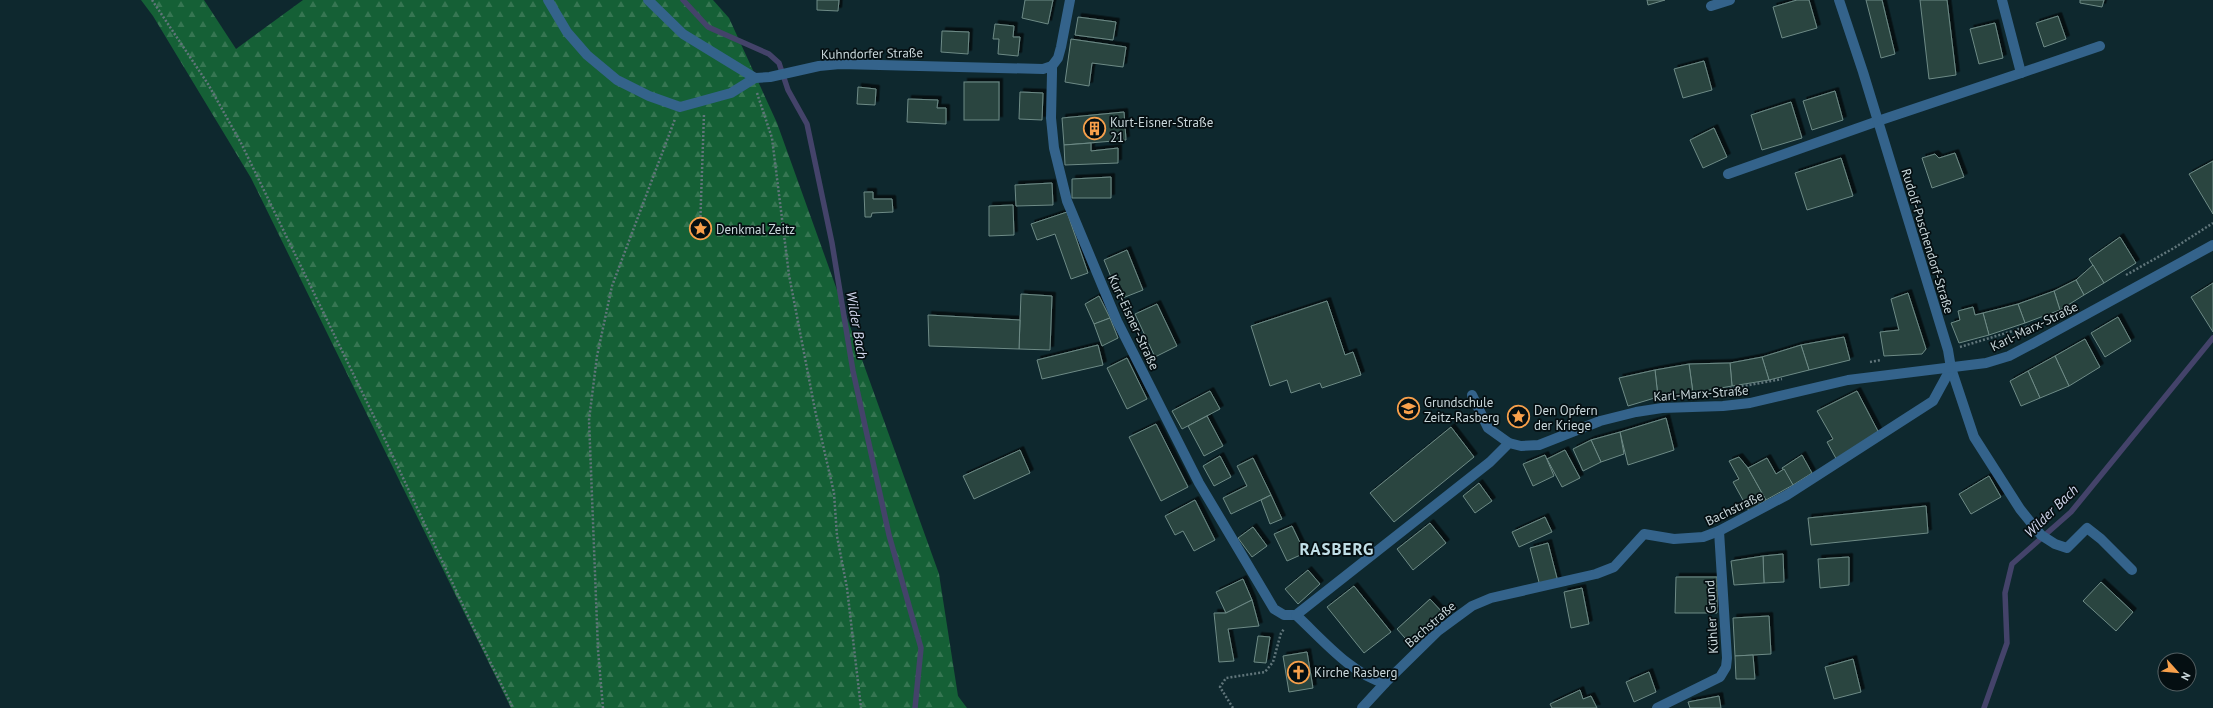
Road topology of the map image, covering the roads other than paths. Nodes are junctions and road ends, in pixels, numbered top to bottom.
1 (548, 0) edge
2 (648, 0) edge
3 (1070, 0) edge
4 (1730, 0) edge
5 (1839, 0) edge
6 (2002, 0) edge
7 (1711, 6) dead end
8 (2100, 46) dead end
9 (1052, 66) junction
10 (2021, 73) junction
11 (755, 78) junction
12 (1878, 121) junction
13 (1728, 174) dead end
14 (2212, 247) edge
15 (1951, 368) junction
16 (1472, 396) dead end
17 (1509, 444) junction
18 (1719, 531) junction
19 (2132, 570) dead end
20 (1296, 615) junction
21 (1386, 683) junction
22 (1362, 708) edge
23 (1657, 708) edge

1 - 11 street
2 - 11 street
3 - 9 street, Kurt-Eisner-Straße
4 - 7 street
5 - 12 street, Rudolf-Puschendorf-Straße
6 - 10 street
8 - 10 street
9 - 11 street, Kuhndorfer Straße
9 - 20 street, Kurt-Eisner-Straße
10 - 12 street
12 - 13 street
12 - 15 street, Rudolf-Puschendorf-Straße
14 - 15 street, Karl-Marx-Straße
15 - 17 street, Karl-Marx-Straße
15 - 18 street, Bachstraße
15 - 19 street, Rudolf-Puschendorf-Straße
16 - 17 street
17 - 20 street
18 - 21 street, Bachstraße
18 - 23 street, Kühler Grund
20 - 21 street
21 - 22 street, Bachstraße

